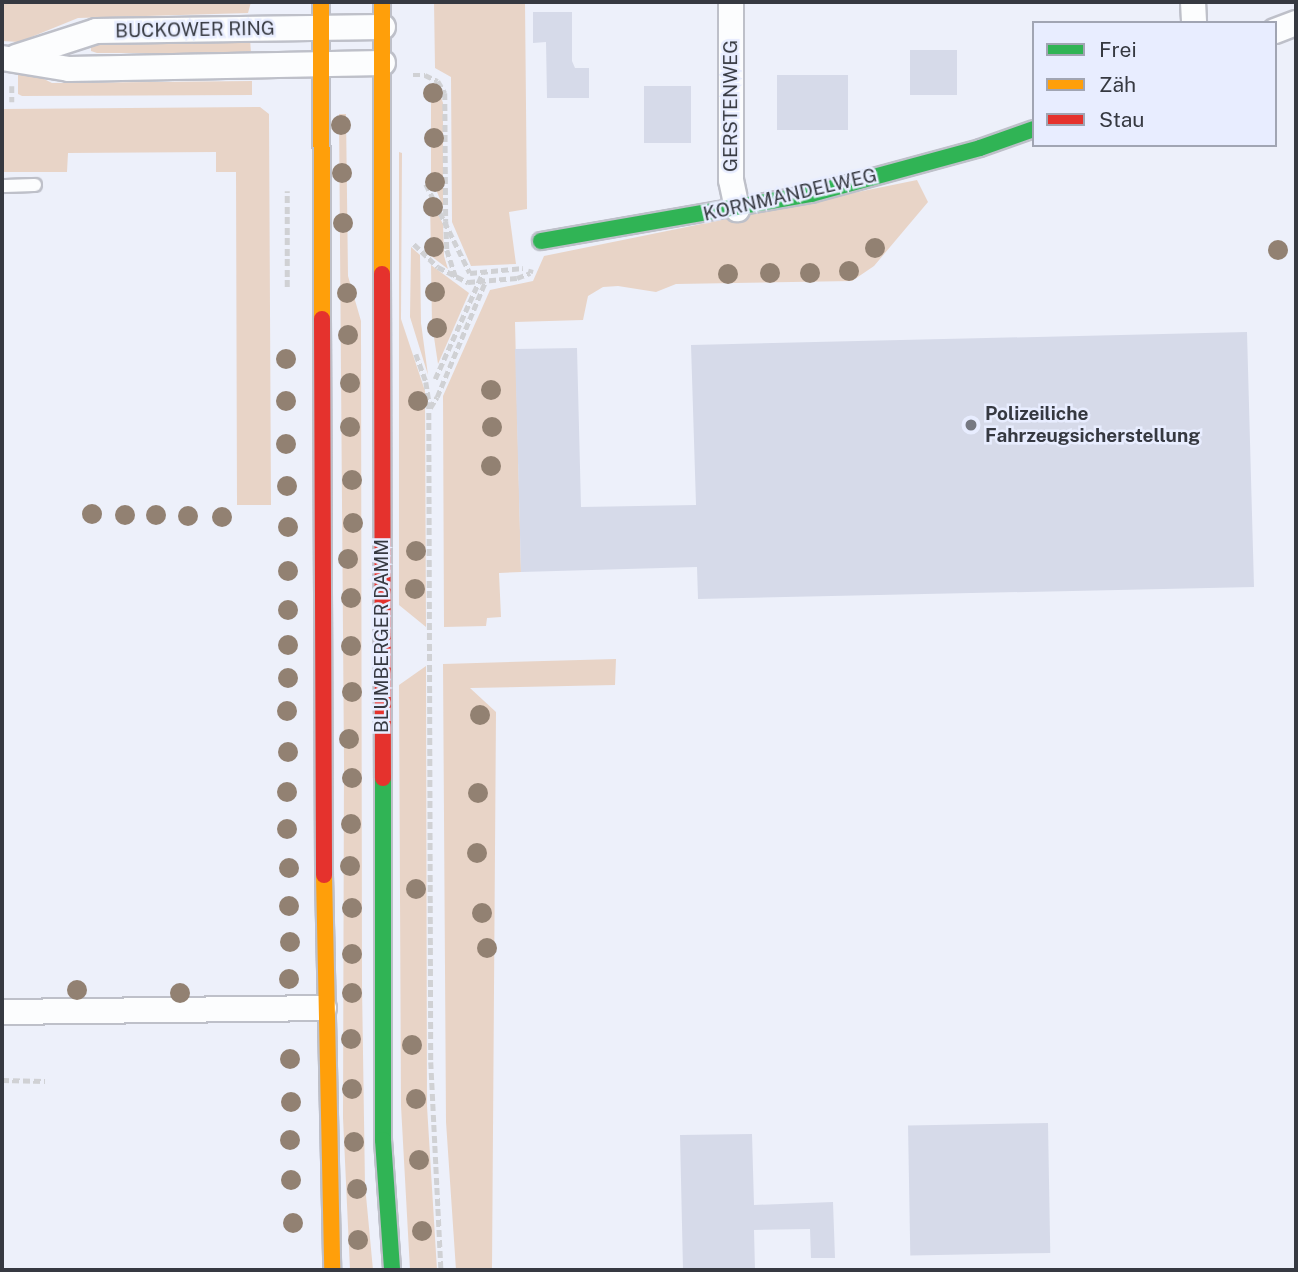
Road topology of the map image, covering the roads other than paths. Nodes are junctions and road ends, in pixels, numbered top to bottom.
1 (321, 2) edge
2 (382, 2) edge
3 (730, 2) edge
4 (1193, 2) edge
5 (1194, 21) edge
6 (1296, 23) edge
7 (383, 27) junction
8 (321, 28) junction
9 (1277, 30) edge
10 (7, 58) edge
11 (321, 64) junction
12 (393, 69) junction
13 (1032, 130) edge
14 (36, 185) dead end
15 (2, 186) edge
16 (737, 209) junction
17 (541, 241) road end
18 (324, 1008) junction
19 (2, 1012) edge
20 (332, 1270) edge
21 (392, 1270) edge

1 - 8 main road
2 - 7 main road, BLUMBERGER DAMM
3 - 16 street, GERSTENWEG
4 - 5 street
6 - 9 street
7 - 8 street, BUCKOWER RING
7 - 12 main road, BLUMBERGER DAMM
8 - 10 street, BUCKOWER RING
8 - 11 main road
10 - 11 street, BUCKOWER RING
11 - 12 street, BUCKOWER RING
11 - 18 main road
12 - 21 main road, BLUMBERGER DAMM
13 - 16 main road, KORNMANDELWEG
14 - 15 lane
16 - 17 main road, KORNMANDELWEG
18 - 19 street
18 - 20 main road

